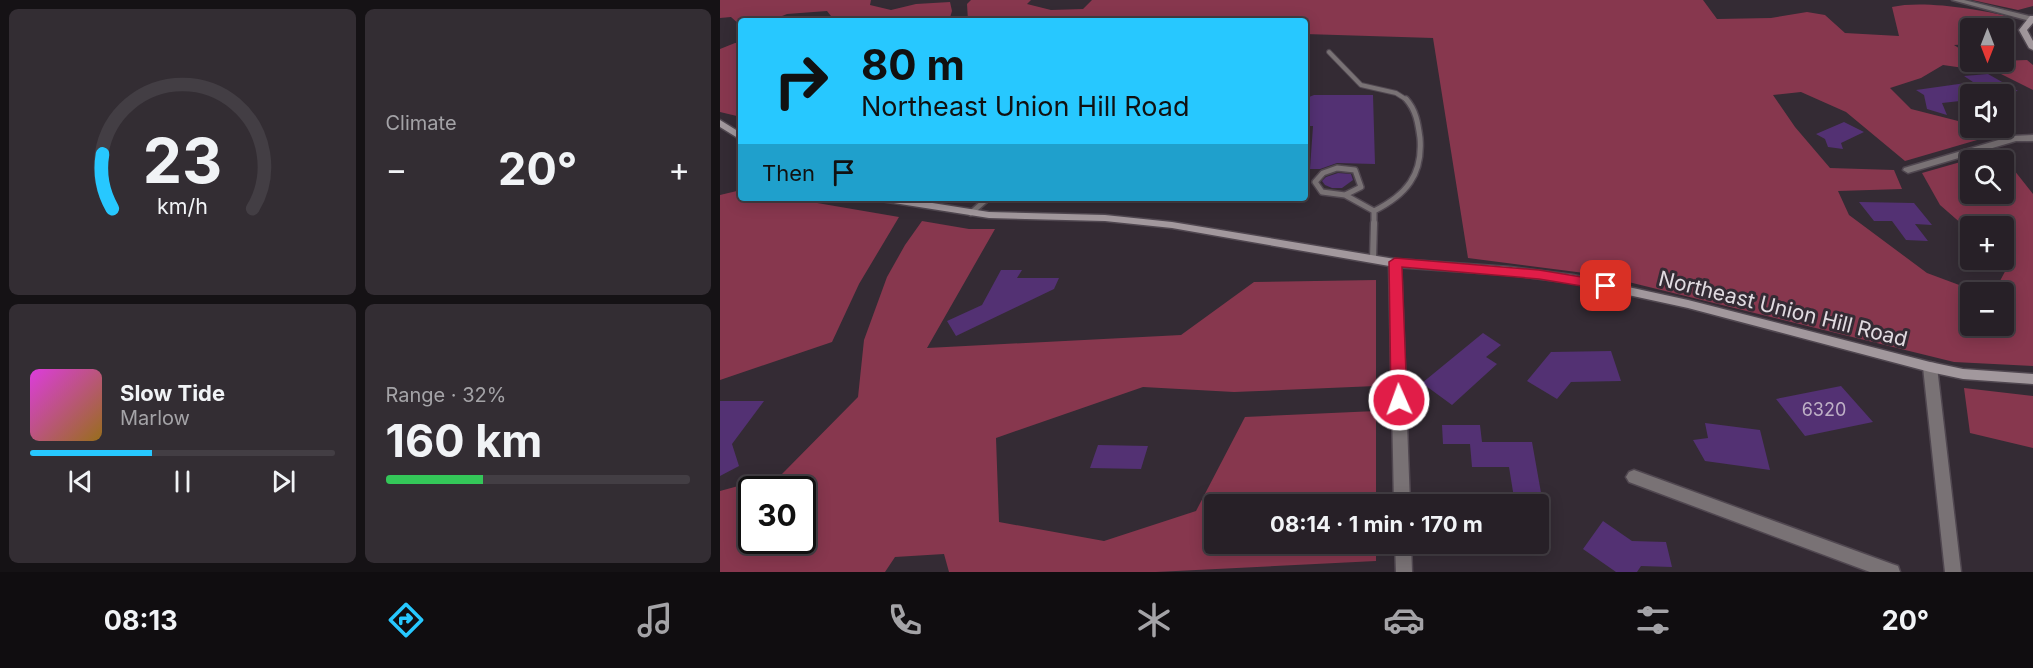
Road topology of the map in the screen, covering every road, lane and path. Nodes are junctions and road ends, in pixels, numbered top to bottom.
1 (1956, 0) edge
2 (2032, 18) edge
3 (2032, 47) edge
4 (1329, 52) dead end
5 (720, 123) edge
6 (738, 135) edge
7 (2033, 138) edge
8 (1908, 170) dead end
9 (1346, 195) junction
10 (898, 201) edge
11 (985, 201) edge
12 (1374, 211) junction
13 (971, 213) junction
14 (1372, 259) junction
15 (1395, 262) junction
16 (1930, 367) junction
17 (2033, 379) edge
18 (1634, 477) dead end
19 (1402, 494) edge
20 (1403, 554) edge
21 (1404, 572) edge
22 (1892, 572) edge
23 (1953, 572) edge

1 - 2 street
2 - 3 street
4 - 12 lane
5 - 6 street
7 - 8 street
9 - 9 lane
9 - 12 lane
10 - 13 street, Northeast Union Hill Road
11 - 13 lane
12 - 14 lane
13 - 14 street, Northeast Union Hill Road
14 - 15 street, Northeast Union Hill Road
15 - 16 street, Northeast Union Hill Road
15 - 19 street
16 - 17 street, Northeast Union Hill Road
16 - 23 street
18 - 22 street
20 - 21 street

